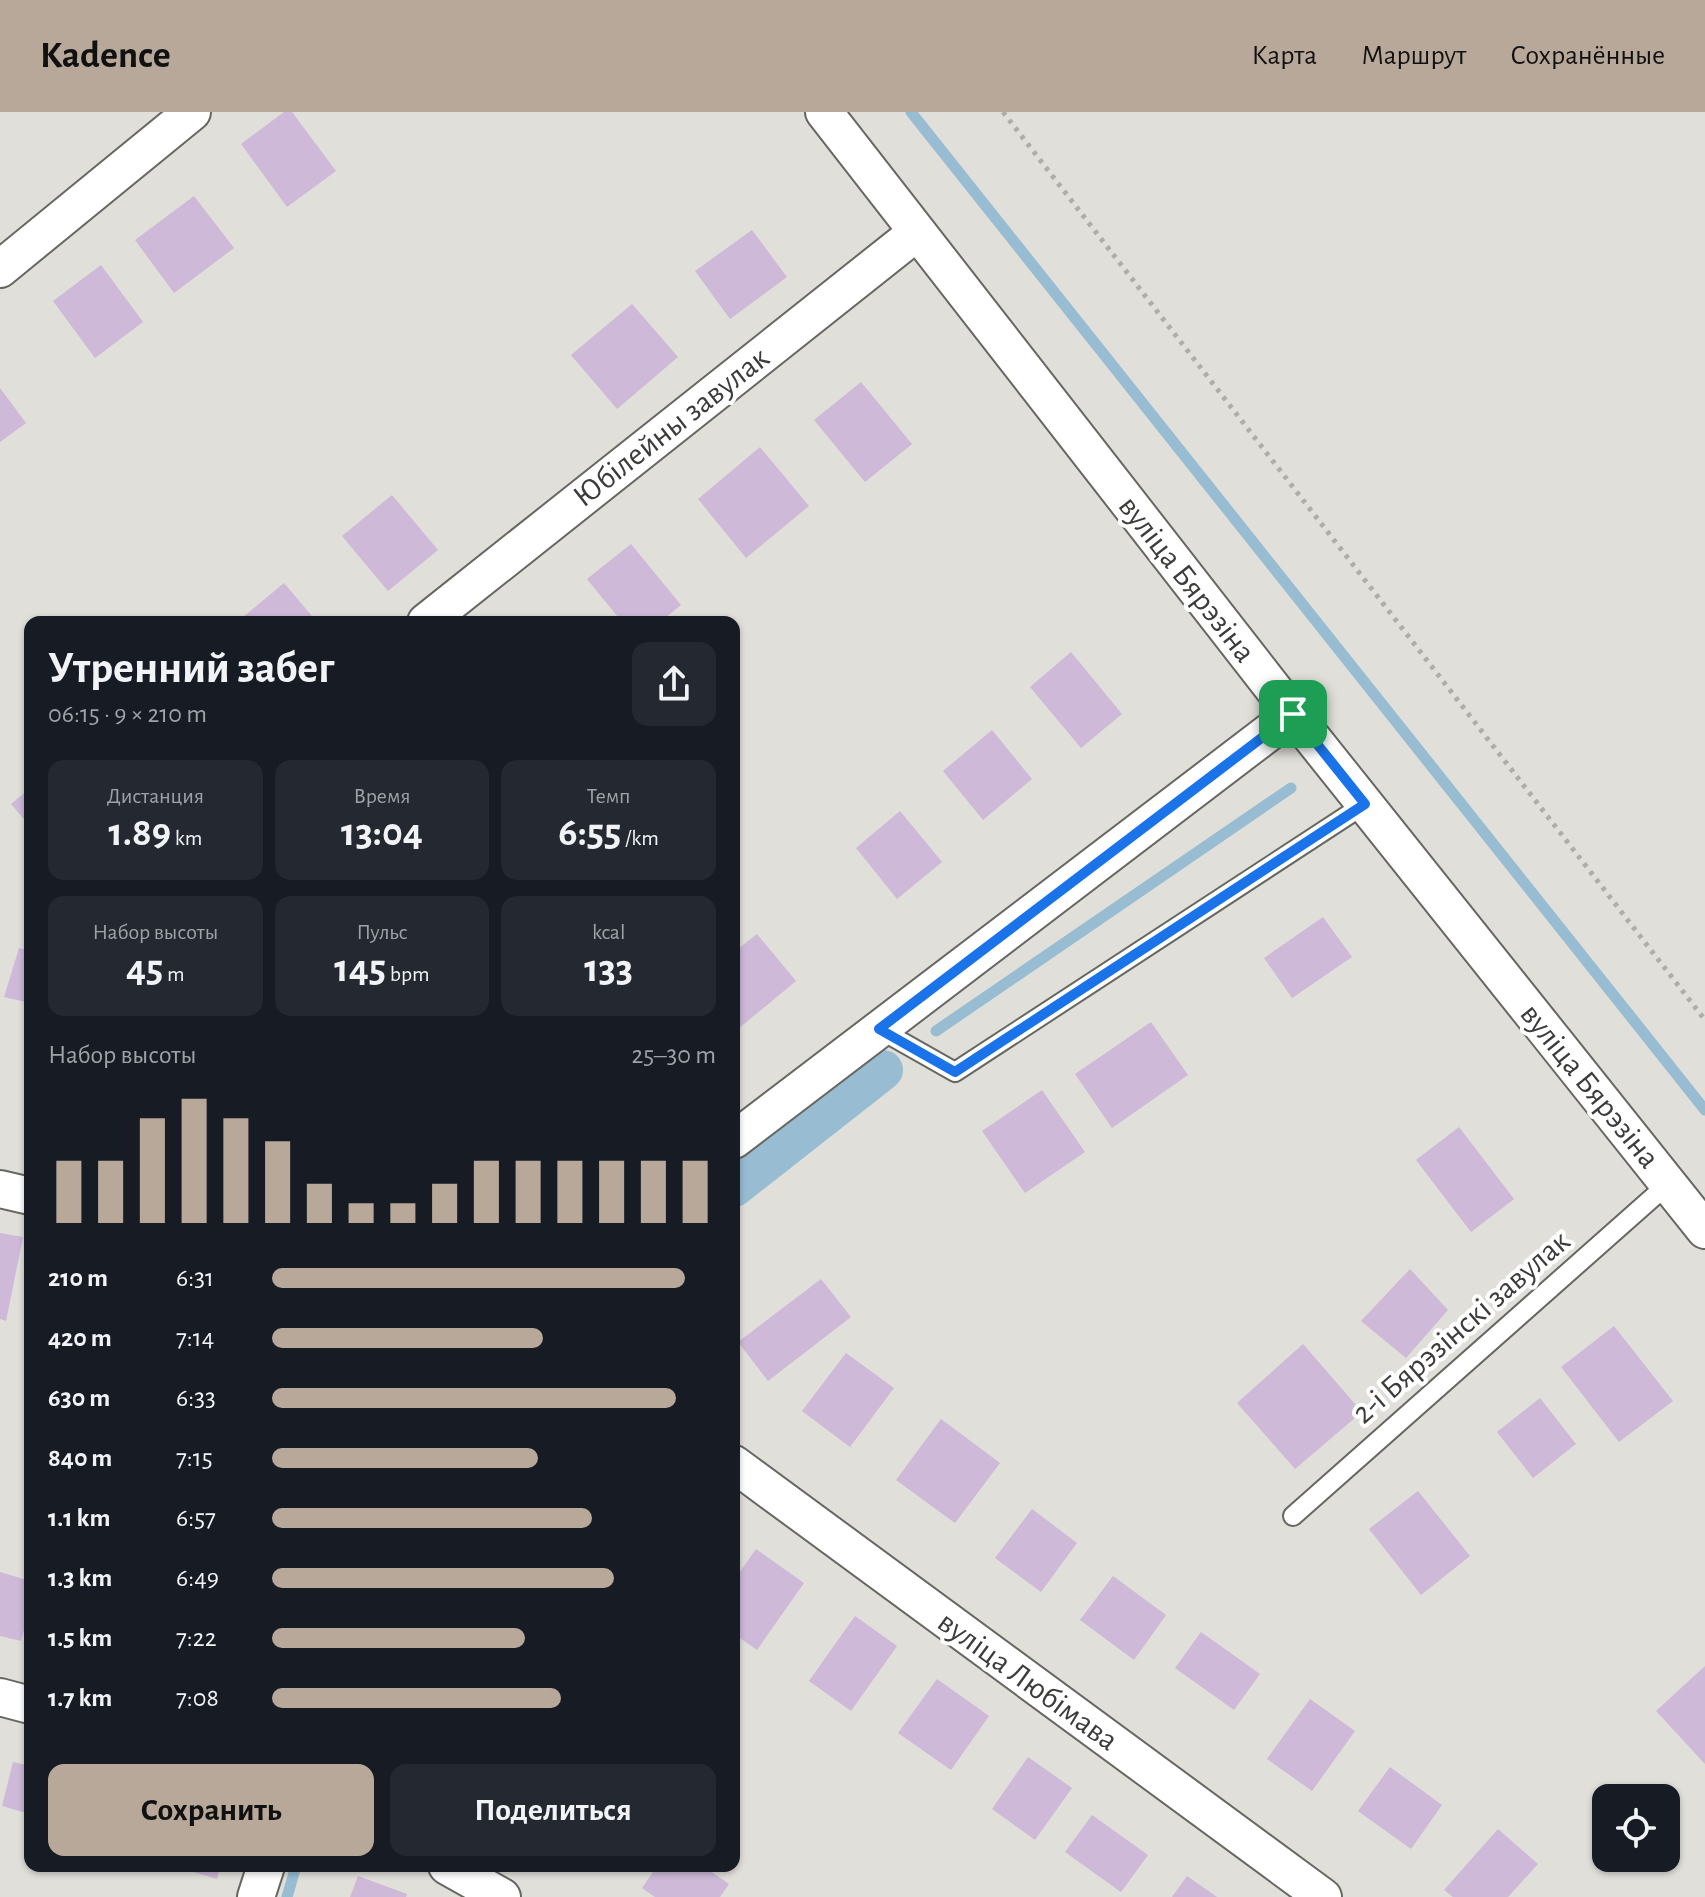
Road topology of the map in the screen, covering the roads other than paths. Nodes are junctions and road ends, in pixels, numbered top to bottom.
1 (192, 112) edge
2 (824, 112) edge
3 (916, 233) junction
4 (0, 269) edge
5 (434, 616) edge
6 (1293, 714) junction
7 (1365, 804) junction
8 (879, 1029) junction
9 (740, 1135) edge
10 (1668, 1184) junction
11 (0, 1189) edge
12 (24, 1195) edge
13 (1705, 1230) edge
14 (740, 1468) edge
15 (1293, 1516) dead end
16 (0, 1697) edge
17 (24, 1703) edge
18 (264, 1872) edge
19 (458, 1872) edge
20 (256, 1897) edge
21 (502, 1897) edge
22 (1323, 1897) edge

1 - 4 street
2 - 3 street, вуліца Бярэзіна
3 - 5 street, Юбілейны завулак
3 - 6 street, вуліца Бярэзіна
6 - 7 street, вуліца Бярэзіна
6 - 8 street
7 - 8 lane
7 - 10 street, вуліца Бярэзіна
8 - 9 street
10 - 13 street, вуліца Бярэзіна
10 - 15 lane, 2-і Бярэзінскі завулак
11 - 12 street
14 - 22 street, вуліца Любімава
16 - 17 street
18 - 20 street
19 - 21 street

